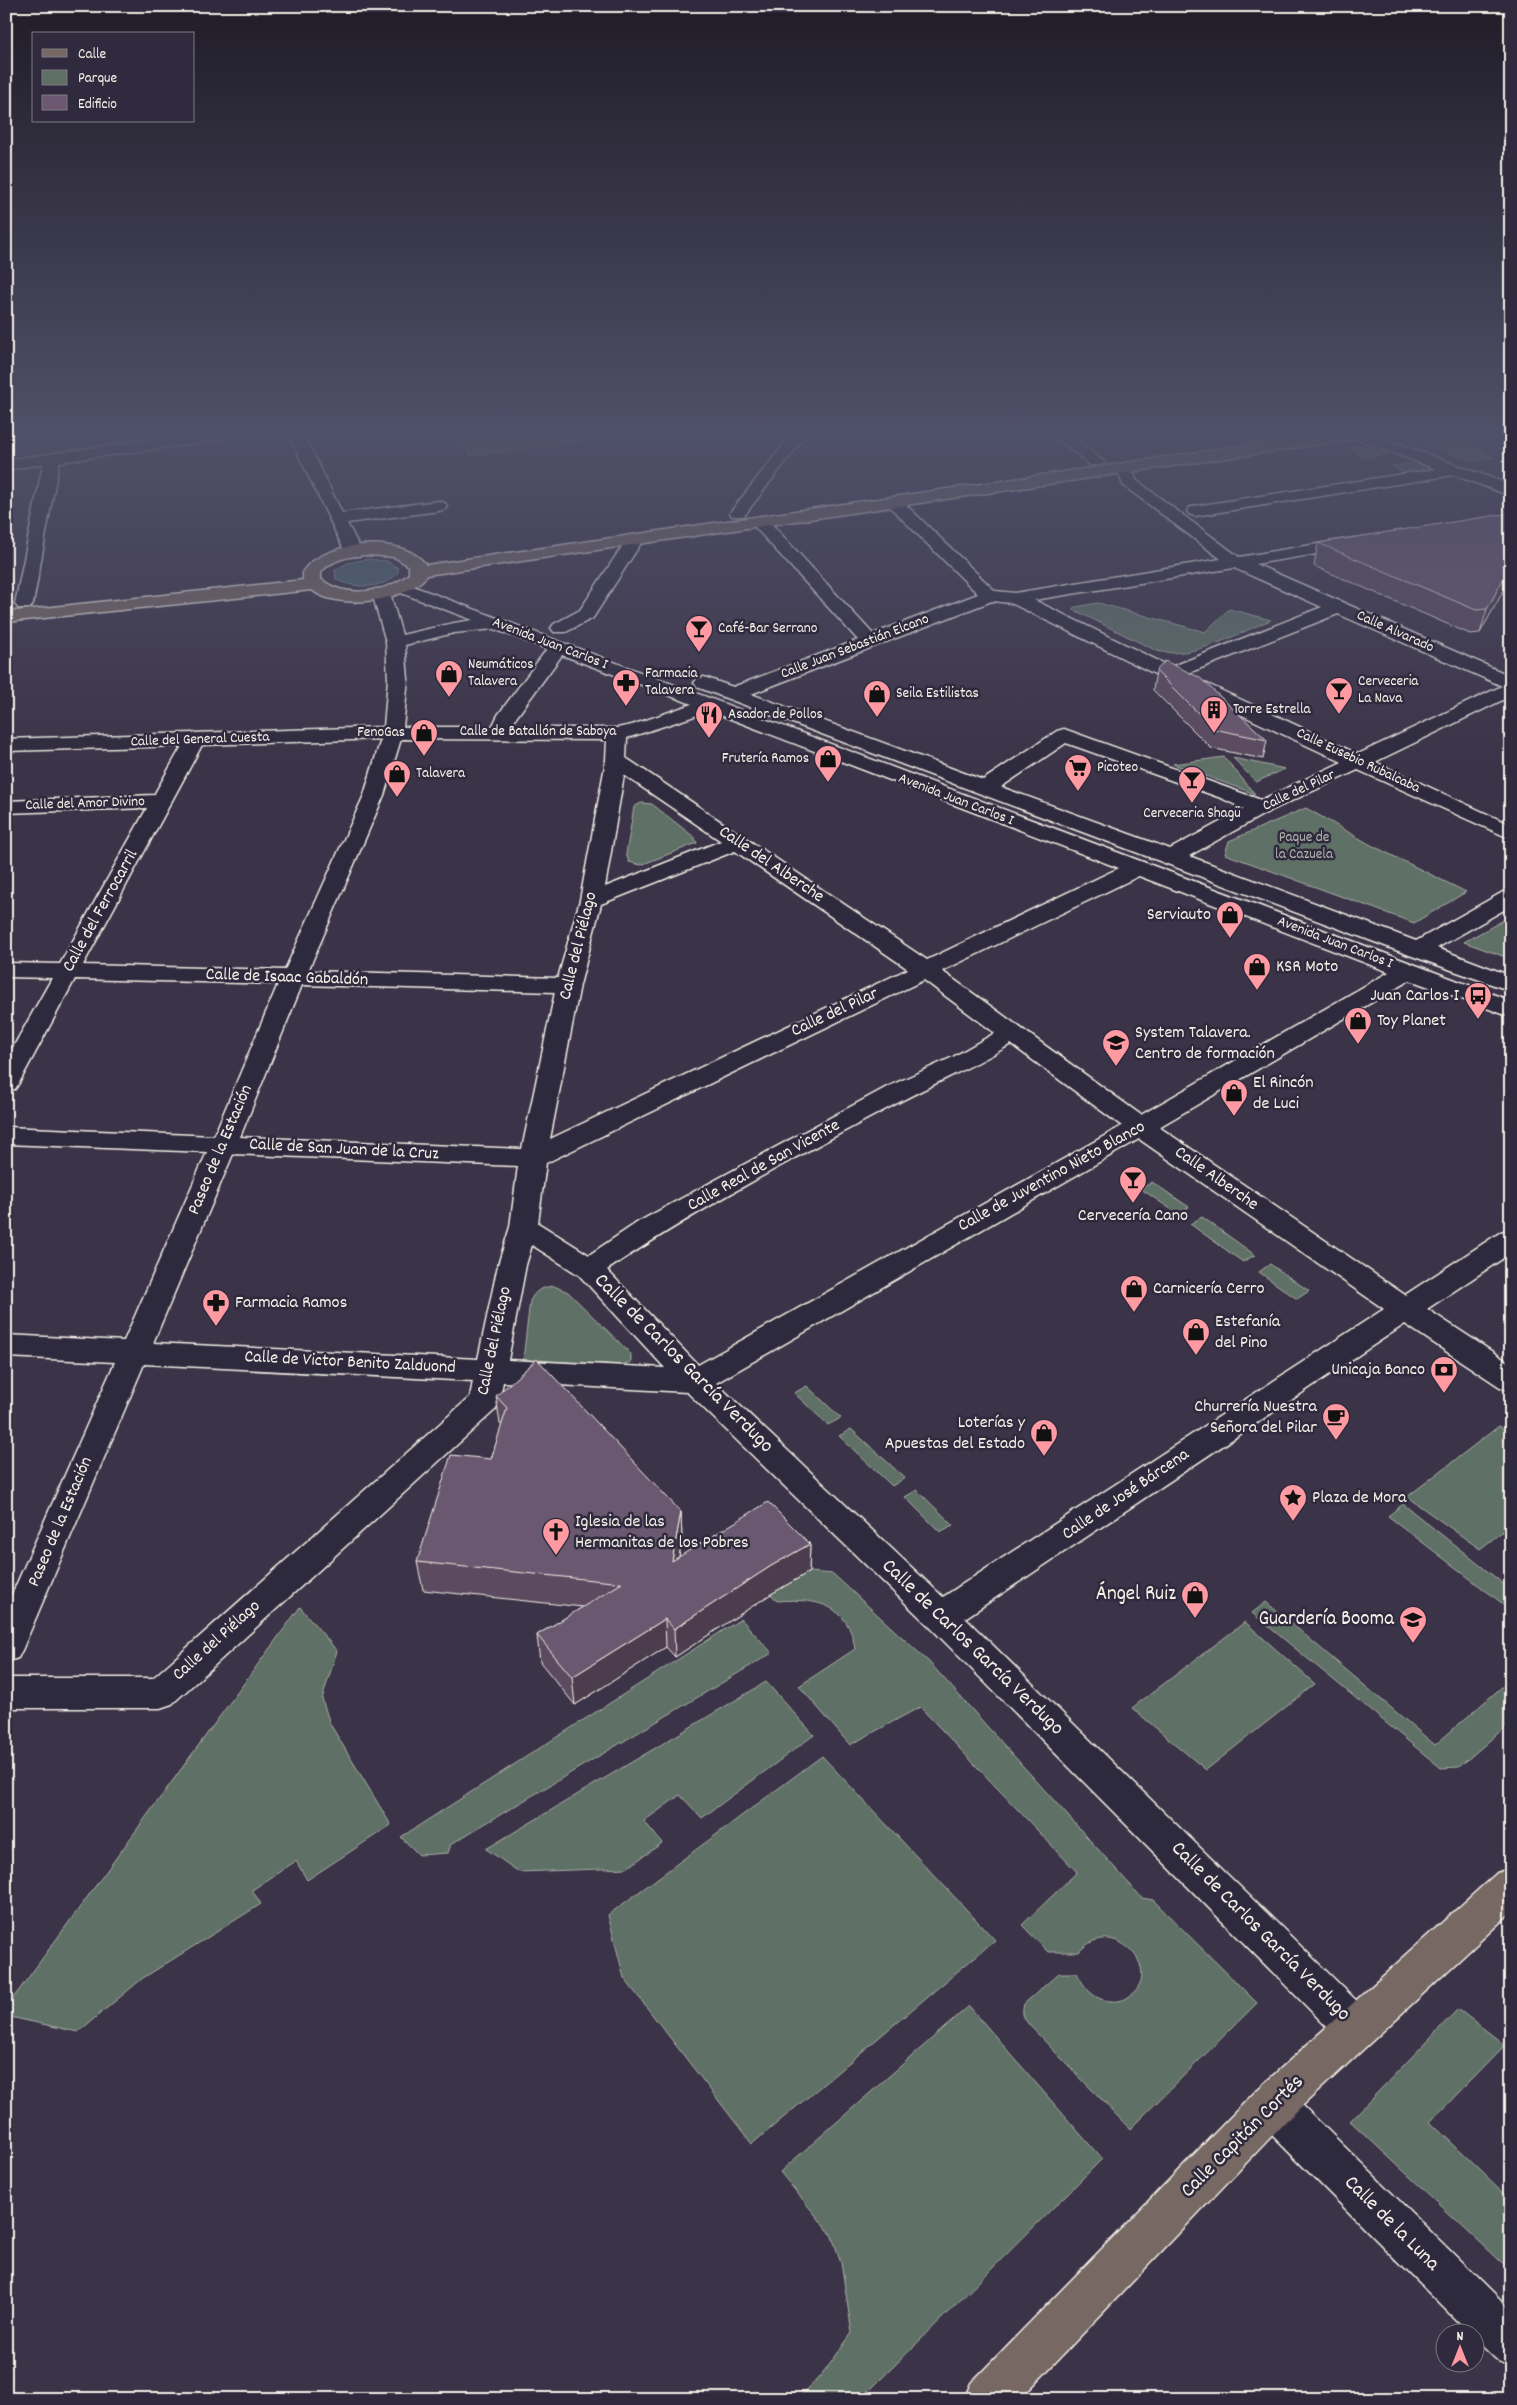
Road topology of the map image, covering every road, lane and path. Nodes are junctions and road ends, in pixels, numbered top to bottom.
1 (35, 547) edge
2 (350, 547) edge
3 (553, 547) edge
4 (586, 547) edge
5 (629, 547) edge
6 (783, 547) edge
7 (940, 547) edge
8 (1229, 547) edge
9 (1328, 547) edge
10 (352, 552) junction
11 (1239, 554) junction
12 (1259, 558) junction
13 (413, 573) junction
14 (313, 578) junction
15 (381, 593) junction
16 (990, 596) junction
17 (1015, 598) junction
18 (24, 604) junction
19 (6, 605) edge
20 (1338, 607) junction
21 (6, 617) edge
22 (494, 623) junction
23 (559, 638) junction
24 (870, 641) junction
25 (395, 642) junction
26 (1511, 666) edge
27 (1170, 674) junction
28 (1511, 683) edge
29 (1511, 688) edge
30 (733, 694) junction
31 (709, 705) junction
32 (500, 732) junction
33 (393, 733) junction
34 (617, 734) junction
35 (195, 740) junction
36 (6, 746) edge
37 (616, 760) junction
38 (1360, 762) junction
39 (985, 788) junction
40 (163, 800) junction
41 (6, 807) edge
42 (1262, 808) junction
43 (1511, 833) edge
44 (738, 842) junction
45 (1170, 858) junction
46 (1137, 868) junction
47 (1511, 896) edge
48 (591, 900) junction
49 (1412, 960) junction
50 (6, 970) edge
51 (926, 970) junction
52 (67, 971) junction
53 (293, 978) junction
54 (1511, 984) edge
55 (568, 985) junction
56 (1511, 1010) edge
57 (1011, 1034) junction
58 (6, 1083) edge
59 (1140, 1127) junction
60 (6, 1135) edge
61 (224, 1144) junction
62 (533, 1158) junction
63 (524, 1226) junction
64 (1511, 1239) edge
65 (589, 1268) junction
66 (1406, 1310) junction
67 (6, 1346) edge
68 (134, 1352) junction
69 (491, 1370) junction
70 (1511, 1379) edge
71 (694, 1381) junction
72 (941, 1616) junction
73 (6, 1648) edge
74 (6, 1693) edge
75 (1511, 1886) edge
76 (1355, 2027) junction
77 (1272, 2106) junction
78 (1511, 2343) edge
79 (987, 2399) edge

1 - 18 street
2 - 10 street
3 - 13 main road
4 - 13 main road
5 - 23 street
6 - 24 street
7 - 16 street
8 - 11 street, Calle Alvarado
9 - 12 street, Calle Juan Sebastián Elcano
10 - 13 main road
10 - 14 main road
11 - 12 street, Calle Juan Sebastián Elcano
11 - 17 street, Calle Juan Sebastián Elcano
11 - 20 street, Calle Alvarado
12 - 26 street, Calle Alvarado
13 - 15 main road
13 - 22 street, Avenida Juan Carlos I
13 - 23 street, Avenida Juan Carlos I
14 - 15 main road
14 - 18 main road
14 - 21 main road
15 - 25 street, Paseo de la Estación
16 - 17 street, Calle Juan Sebastián Elcano
16 - 24 street, Calle Juan Sebastián Elcano
17 - 27 street, Calle Eusebio Rubalcaba
18 - 19 main road
20 - 27 street
20 - 28 street, Calle Alvarado
22 - 23 street, Avenida Juan Carlos I
22 - 25 street
23 - 30 street, Avenida Juan Carlos I
23 - 31 street, Avenida Juan Carlos I
23 - 32 street
24 - 30 street, Calle Juan Sebastián Elcano
25 - 33 street, Paseo de la Estación
27 - 38 street, Calle Eusebio Rubalcaba
29 - 38 street, Calle del Pilar
30 - 39 street, Avenida Juan Carlos I
31 - 34 street, Calle de Batallón de Saboya
31 - 46 street, Avenida Juan Carlos I
32 - 33 street, Calle de Batallón de Saboya
32 - 34 street, Calle de Batallón de Saboya
33 - 35 street, Calle del General Cuesta
33 - 53 street, Paseo de la Estación
34 - 37 street, Calle del Piélago
35 - 36 street, Calle del General Cuesta
35 - 40 street, Calle del Ferrocarril
37 - 44 street, Calle del Alberche
37 - 48 street, Calle del Piélago
38 - 42 street, Calle del Pilar
38 - 43 street, Calle Eusebio Rubalcaba
39 - 42 street
39 - 45 street, Avenida Juan Carlos I
40 - 41 street, Calle del Amor Divino
40 - 52 street, Calle del Ferrocarril
42 - 45 street, Calle del Pilar
44 - 48 street
44 - 51 street, Calle del Alberche
45 - 49 street, Avenida Juan Carlos I
46 - 49 street, Avenida Juan Carlos I
46 - 51 street, Calle del Pilar
47 - 49 street, Calle de Juventino Nieto Blanco
48 - 55 street, Calle del Piélago
49 - 54 street, Avenida Juan Carlos I
49 - 56 street, Avenida Juan Carlos I
49 - 59 street, Calle de Juventino Nieto Blanco
50 - 52 street, Calle de Isaac Gabaldón
51 - 57 street, Calle Alberche
51 - 62 street, Calle del Pilar
52 - 53 street, Calle de Isaac Gabaldón
52 - 58 street, Calle del Ferrocarril
53 - 55 street, Calle de Isaac Gabaldón
53 - 61 street, Paseo de la Estación
55 - 62 street, Calle del Piélago
57 - 59 street, Calle Alberche
57 - 65 street, Calle Real de San Vicente
59 - 66 street, Calle Alberche
59 - 71 street, Calle de Juventino Nieto Blanco
60 - 61 street, Calle de San Juan de la Cruz
61 - 62 street, Calle de San Juan de la Cruz
61 - 68 street, Paseo de la Estación
62 - 63 street, Calle del Piélago
63 - 65 street
63 - 69 street, Calle del Piélago
64 - 66 street, Calle de José Bárcena
65 - 71 street, Calle de Carlos García Verdugo
66 - 70 street, Calle Alberche
66 - 72 street, Calle de José Bárcena
67 - 68 street, Calle de Victor Benito Zalduond
68 - 69 street, Calle de Victor Benito Zalduond
68 - 73 street, Paseo de la Estación
69 - 71 street, Calle de Victor Benito Zalduond
69 - 74 street, Calle del Piélago
71 - 72 street, Calle de Carlos García Verdugo
72 - 76 street, Calle de Carlos García Verdugo
75 - 76 main road, Calle Capitán Cortés
76 - 77 main road, Calle Capitán Cortés
77 - 78 street, Calle de la Luna
77 - 79 main road, Calle Capitán Cortés

